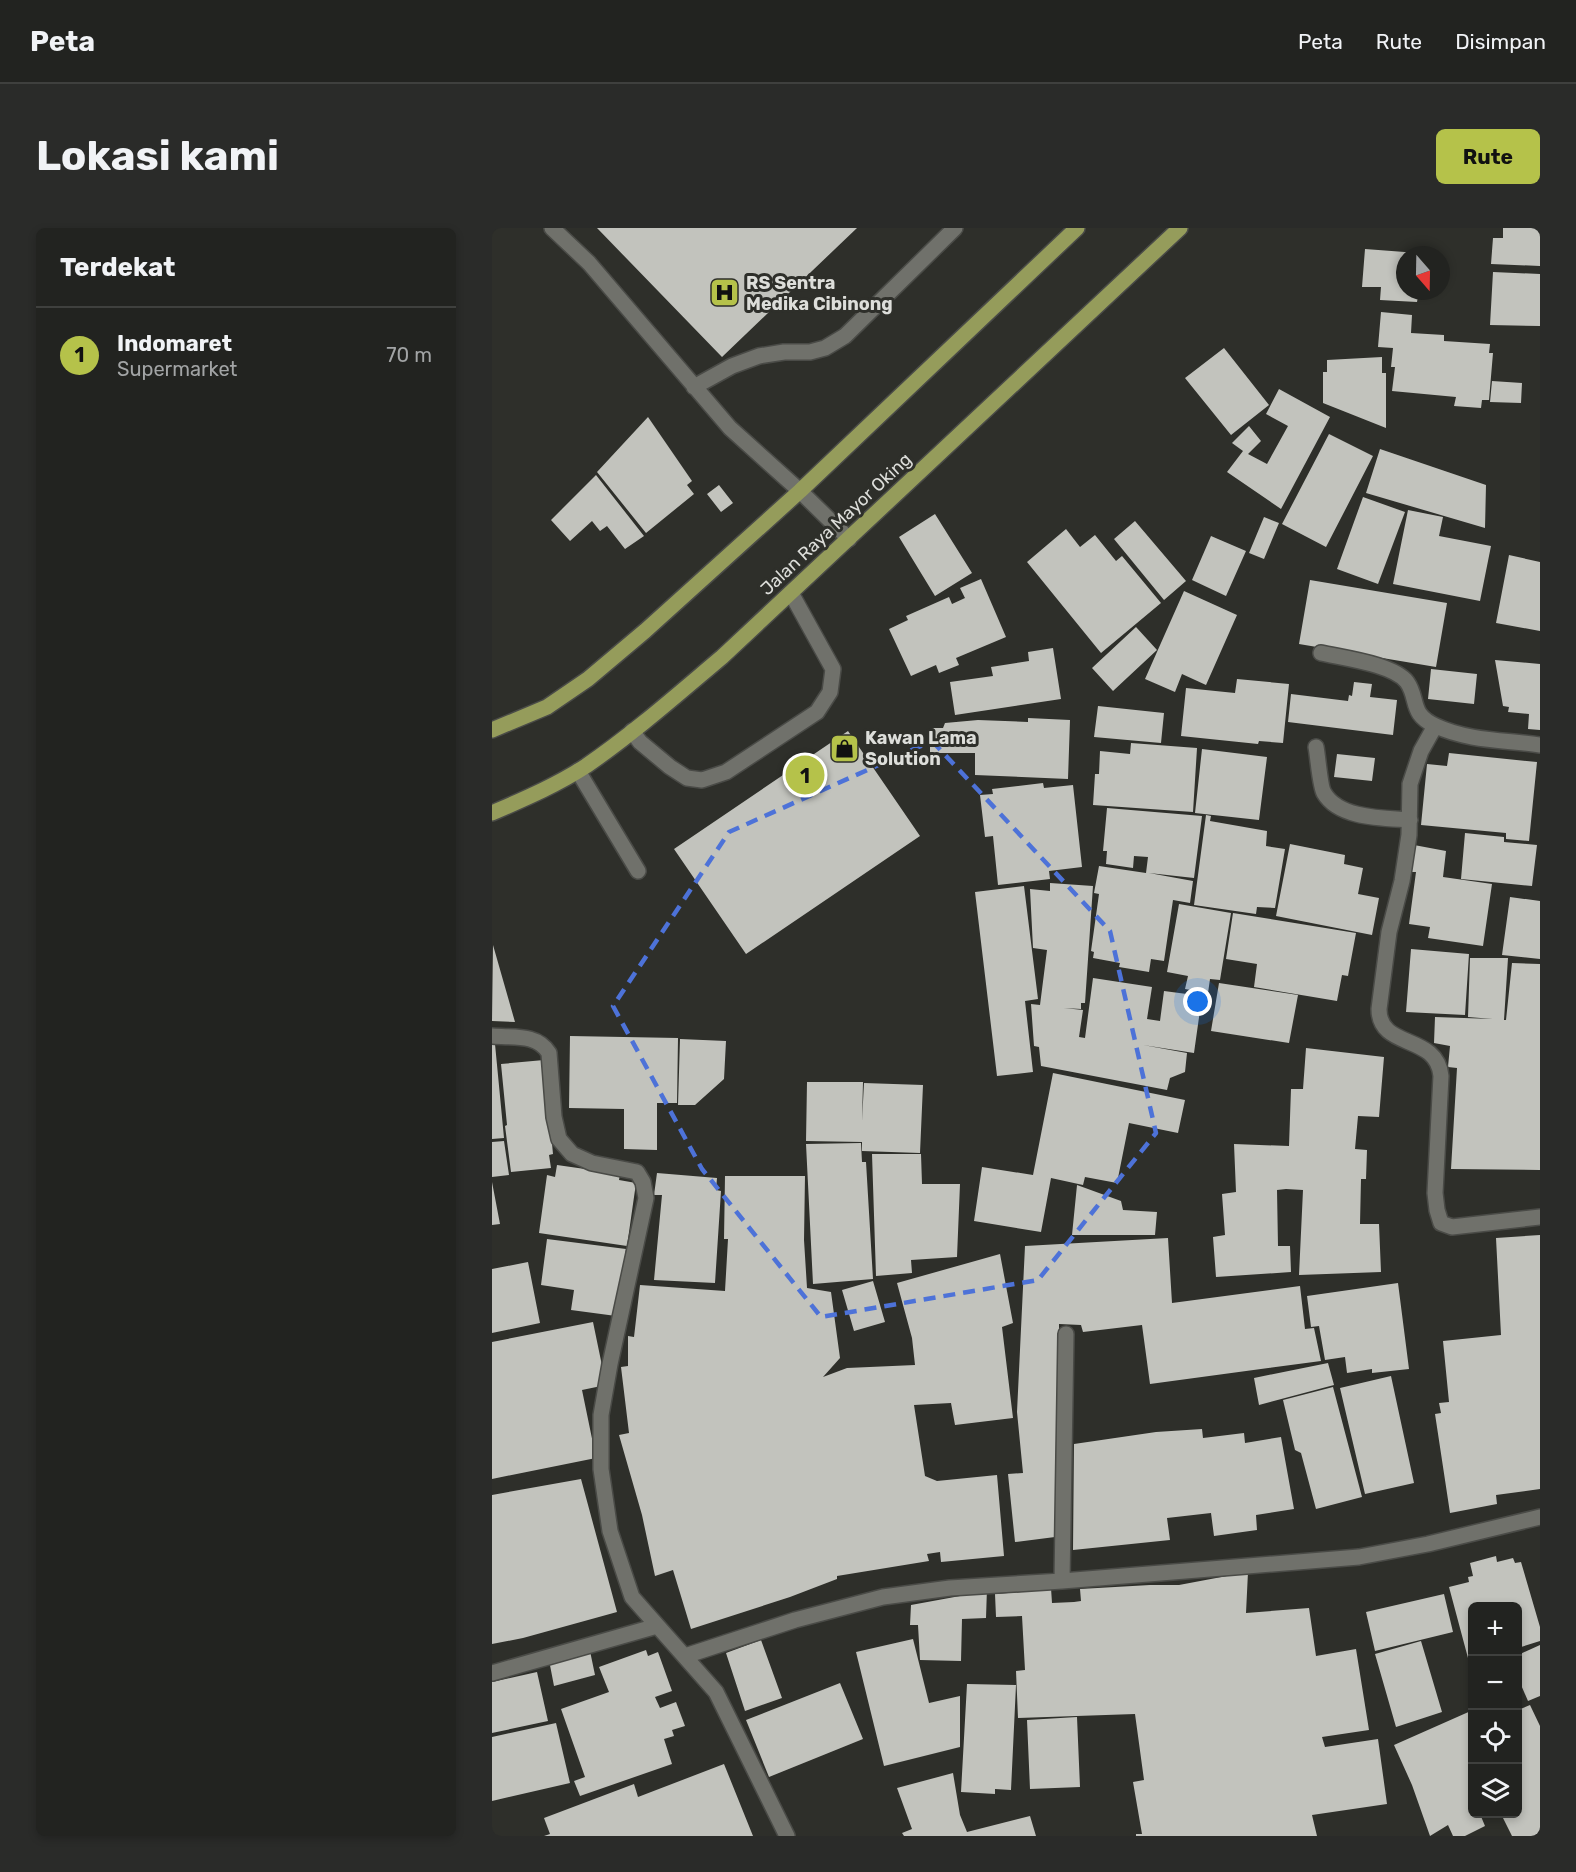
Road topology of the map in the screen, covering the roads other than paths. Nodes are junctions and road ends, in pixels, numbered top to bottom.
1 (552, 228) edge
2 (955, 228) edge
3 (1077, 228) edge
4 (1180, 228) edge
5 (694, 387) junction
6 (800, 491) junction
7 (849, 539) junction
8 (791, 593) junction
9 (1321, 653) dead end
10 (1435, 726) junction
11 (492, 730) edge
12 (632, 731) junction
13 (1540, 745) edge
14 (1316, 747) dead end
15 (578, 771) junction
16 (492, 813) edge
17 (1410, 820) junction
18 (638, 871) dead end
19 (492, 1036) edge
20 (1540, 1217) edge
21 (1066, 1334) dead end
22 (1540, 1517) edge
23 (1062, 1581) junction
24 (657, 1626) junction
25 (685, 1656) junction
26 (492, 1673) edge
27 (787, 1836) edge

1 - 5 street
2 - 5 street
3 - 6 main road
4 - 7 main road, Jalan Raya Mayor Oking
5 - 6 street
6 - 7 street
6 - 11 main road
7 - 8 main road, Jalan Raya Mayor Oking
8 - 12 main road, Jalan Raya Mayor Oking
8 - 12 street
9 - 10 street
10 - 13 street
10 - 17 street
12 - 15 main road, Jalan Raya Mayor Oking
14 - 17 street
15 - 16 main road, Jalan Raya Mayor Oking
15 - 18 street
17 - 20 street
19 - 24 street
21 - 23 street
22 - 23 street
23 - 25 street
24 - 25 street
24 - 26 street
25 - 27 street

